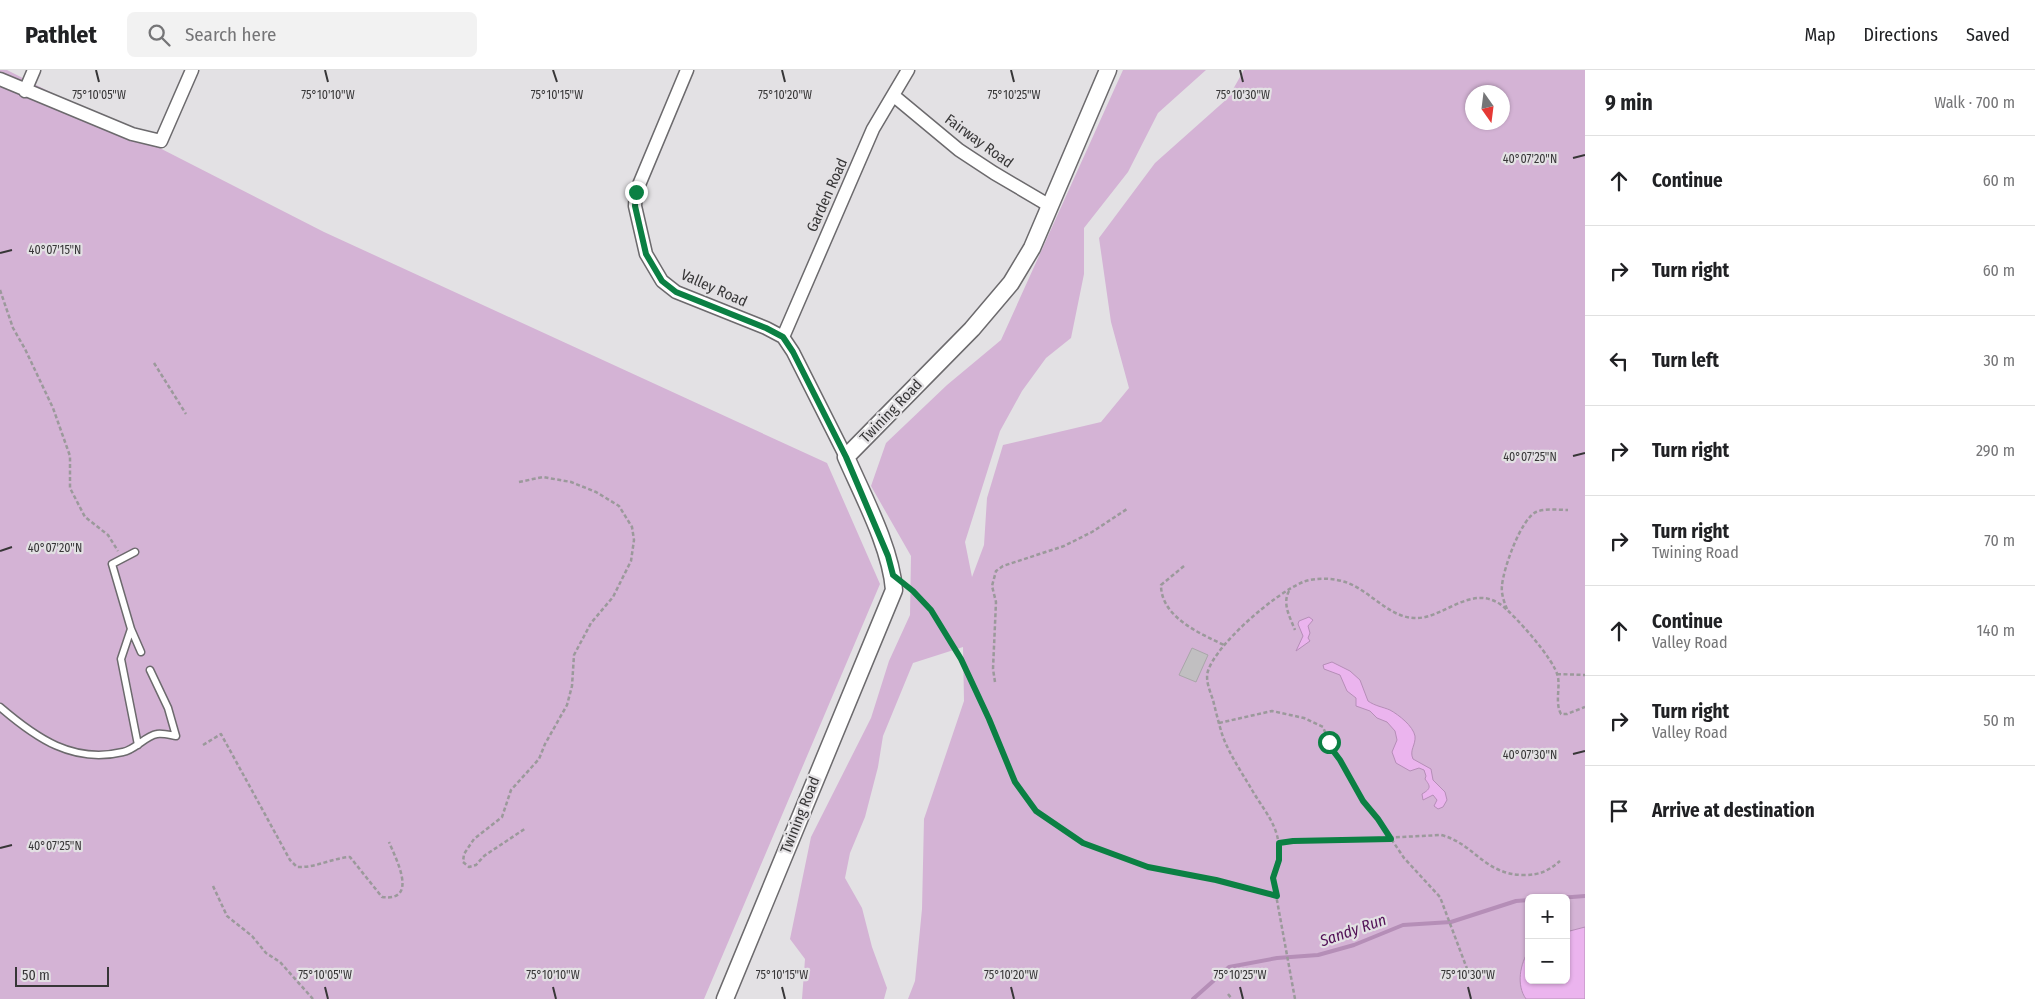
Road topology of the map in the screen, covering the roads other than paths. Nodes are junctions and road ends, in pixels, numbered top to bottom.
1 (34, 70) edge
2 (192, 70) edge
3 (687, 70) edge
4 (908, 70) edge
5 (1108, 70) edge
6 (0, 79) edge
7 (25, 90) junction
8 (894, 96) junction
9 (1050, 206) junction
10 (783, 337) junction
11 (846, 457) junction
12 (135, 552) dead end
13 (131, 629) junction
14 (141, 652) dead end
15 (150, 670) dead end
16 (0, 707) edge
17 (138, 745) junction
18 (724, 999) edge

1 - 7 street
2 - 7 street
3 - 10 street, Valley Road
4 - 8 street, Garden Road
5 - 9 street, Twining Road
6 - 7 street
8 - 9 street, Fairway Road
8 - 10 street, Garden Road
9 - 11 street, Twining Road
10 - 11 street
11 - 18 street, Twining Road
12 - 13 lane
13 - 14 lane
13 - 17 lane
15 - 17 lane
16 - 17 lane

